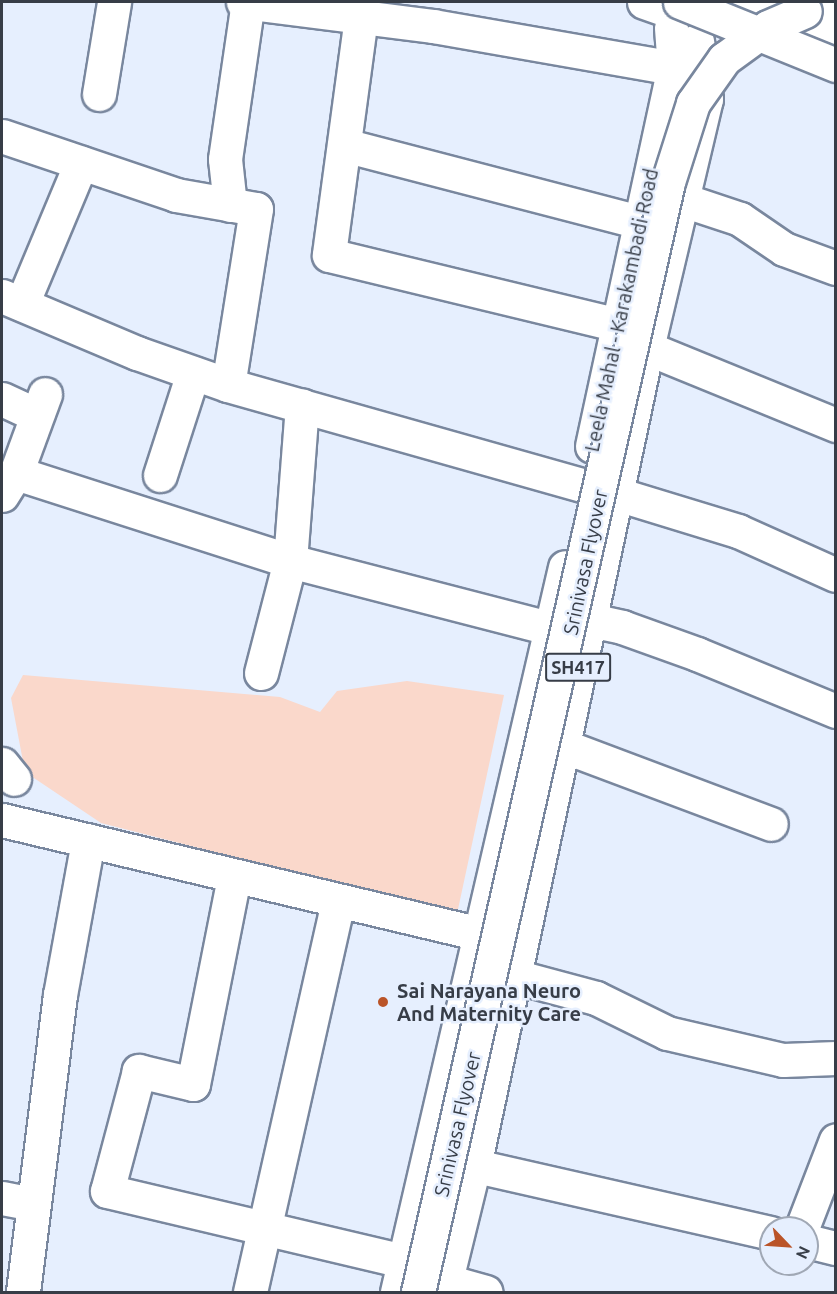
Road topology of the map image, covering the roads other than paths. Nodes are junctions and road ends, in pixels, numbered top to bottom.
1 (114, 2) edge
2 (243, 2) edge
3 (248, 2) edge
4 (732, 2) edge
5 (746, 2) edge
6 (836, 11) edge
7 (406, 12) edge
8 (361, 17) junction
9 (677, 17) edge
10 (836, 35) edge
11 (836, 43) edge
12 (836, 65) edge
13 (674, 68) junction
14 (836, 78) edge
15 (99, 94) dead end
16 (2, 135) edge
17 (344, 145) junction
18 (81, 163) junction
19 (683, 200) junction
20 (230, 205) junction
21 (639, 222) junction
22 (836, 268) edge
23 (12, 300) edge
24 (618, 325) junction
25 (647, 348) junction
26 (193, 373) junction
27 (228, 385) junction
28 (2, 399) edge
29 (302, 405) junction
30 (836, 425) edge
31 (160, 475) dead end
32 (9, 484) edge
33 (584, 486) junction
34 (617, 494) junction
35 (290, 561) junction
36 (836, 575) edge
37 (590, 620) junction
38 (550, 628) junction
39 (261, 673) dead end
40 (836, 711) edge
41 (561, 745) junction
42 (2, 820) edge
43 (771, 824) dead end
44 (88, 842) junction
45 (234, 877) junction
46 (338, 903) junction
47 (480, 934) junction
48 (514, 976) junction
49 (836, 1058) edge
50 (836, 1140) edge
51 (429, 1155) junction
52 (474, 1166) junction
53 (17, 1201) edge
54 (807, 1216) edge
55 (265, 1227) junction
56 (759, 1230) edge
57 (819, 1244) edge
58 (836, 1248) edge
59 (404, 1261) junction
60 (436, 1289) edge
61 (23, 1293) edge
62 (250, 1293) edge
63 (397, 1293) edge
64 (486, 1293) edge

1 - 15 street
2 - 3 street
3 - 8 street
3 - 20 street
4 - 9 street
4 - 11 street
5 - 10 street
6 - 60 street, Srinivasa Flyover, bridge
7 - 8 street
7 - 13 street
8 - 17 street
9 - 12 street, bridge
9 - 13 street, Leela Mahal - Karakambadi Road / SH417
9 - 14 street
9 - 19 street, Leela Mahal - Karakambadi Road / SH417
13 - 21 street, Leela Mahal - Karakambadi Road / SH417
16 - 18 street
17 - 21 street
17 - 24 street
18 - 20 street
18 - 23 street
19 - 22 street
19 - 25 street, Leela Mahal - Karakambadi Road / SH417
20 - 27 street
21 - 24 street, Leela Mahal - Karakambadi Road / SH417
23 - 26 street
24 - 33 street, Leela Mahal - Karakambadi Road / SH417
25 - 30 street
25 - 34 street, Leela Mahal - Karakambadi Road / SH417
26 - 27 street
26 - 31 street
27 - 29 street
28 - 32 street
29 - 33 street
29 - 35 street
32 - 35 street
33 - 38 street, Leela Mahal - Karakambadi Road / SH417
34 - 36 street
34 - 37 street, Leela Mahal - Karakambadi Road / SH417
35 - 38 street
35 - 39 street
37 - 40 street
37 - 41 street, Leela Mahal - Karakambadi Road / SH417
38 - 47 street, Leela Mahal - Karakambadi Road / SH417
41 - 43 street
41 - 48 street, Leela Mahal - Karakambadi Road / SH417
42 - 44 street
44 - 45 street
44 - 53 street
45 - 46 street
45 - 55 street
46 - 47 street
46 - 55 street
47 - 51 street, Leela Mahal - Karakambadi Road / SH417
48 - 49 street
48 - 52 street, Leela Mahal - Karakambadi Road / SH417
50 - 54 street
51 - 52 street
51 - 59 street, Leela Mahal - Karakambadi Road / SH417
52 - 56 street
52 - 60 street, Leela Mahal - Karakambadi Road / SH417
53 - 61 street
55 - 59 street
55 - 62 street
57 - 58 street
59 - 63 street, Leela Mahal - Karakambadi Road / SH417
60 - 64 street

